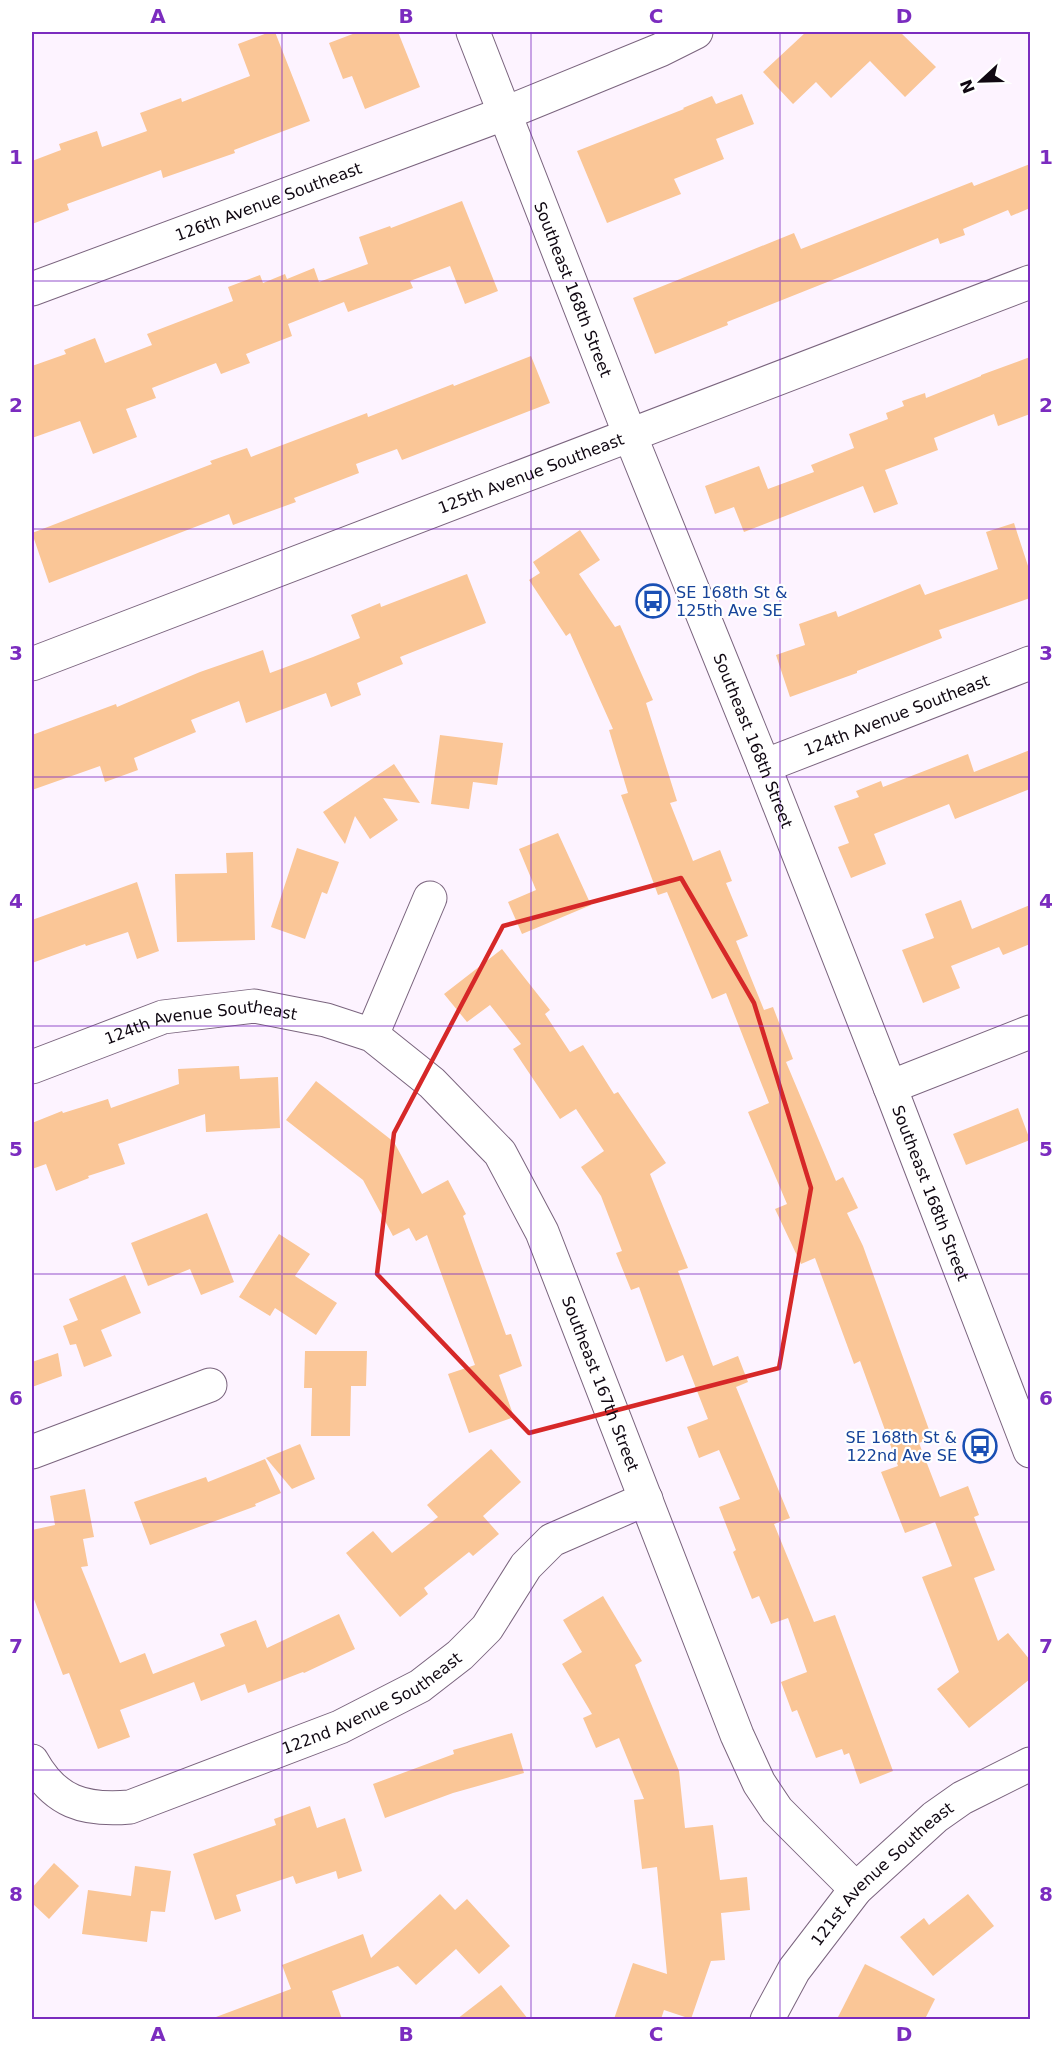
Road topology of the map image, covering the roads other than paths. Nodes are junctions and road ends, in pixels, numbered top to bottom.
1 (473, 32) edge
2 (696, 32) edge
3 (506, 113) junction
4 (1030, 282) edge
5 (32, 289) edge
6 (630, 435) junction
7 (1030, 663) edge
8 (32, 664) edge
9 (764, 766) junction
10 (430, 898) dead end
11 (1030, 1032) edge
12 (372, 1035) junction
13 (32, 1067) edge
14 (890, 1087) junction
15 (210, 1385) dead end
16 (1022, 1404) edge
17 (1030, 1451) edge
18 (32, 1452) edge
19 (646, 1499) junction
20 (1030, 1764) edge
21 (39, 1773) edge
22 (856, 1889) junction
23 (767, 2019) edge

1 - 3 street, Southeast 168th Street
2 - 3 street, 126th Avenue Southeast
3 - 5 street, 126th Avenue Southeast
3 - 6 street, Southeast 168th Street
4 - 6 street, 125th Avenue Southeast
6 - 8 street, 125th Avenue Southeast
6 - 9 street, Southeast 168th Street
7 - 9 street, 124th Avenue Southeast
9 - 14 street, Southeast 168th Street
10 - 12 street
11 - 14 street
12 - 13 street, 124th Avenue Southeast
12 - 19 street, Southeast 167th Street
14 - 16 street, Southeast 168th Street
15 - 18 street
16 - 17 street, Southeast 168th Street
19 - 21 street, 122nd Avenue Southeast
19 - 22 street, Southeast 167th Street
20 - 22 street, 121st Avenue Southeast
22 - 23 street, 121st Avenue Southeast

